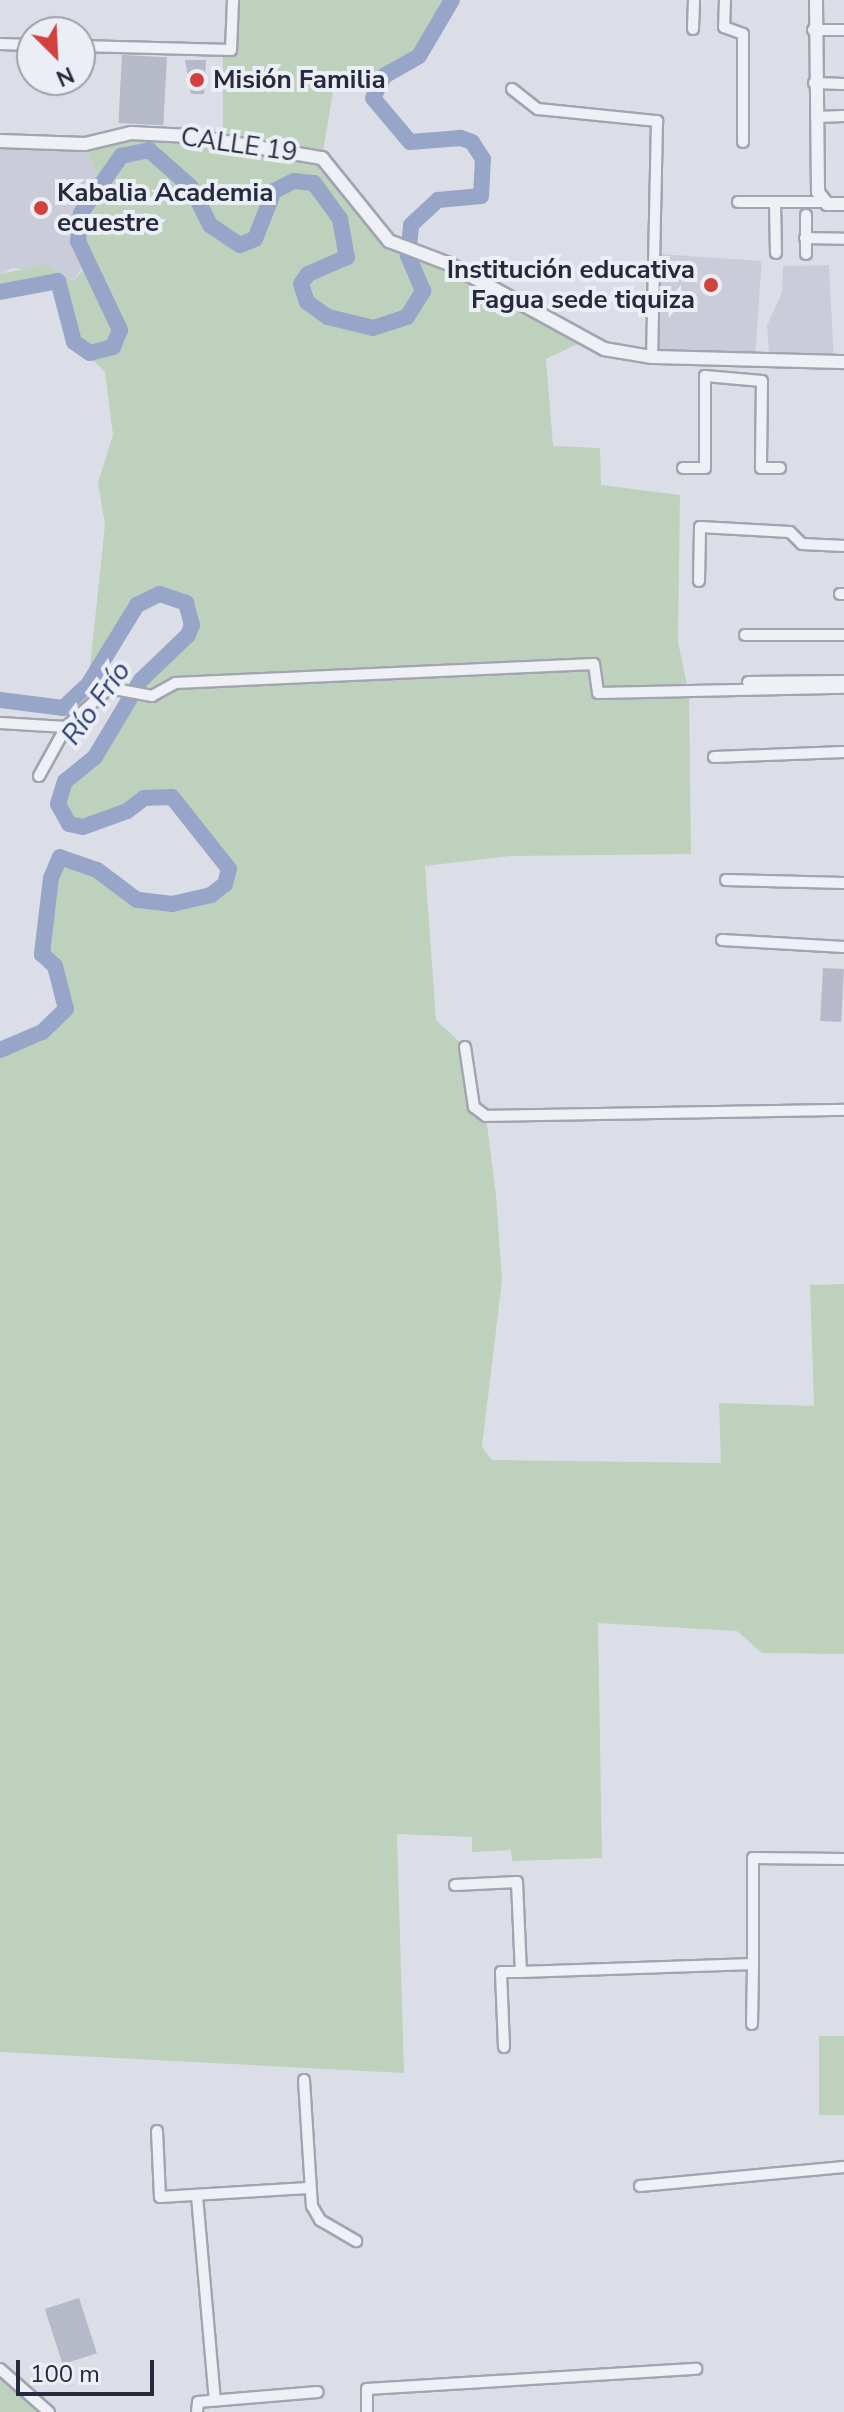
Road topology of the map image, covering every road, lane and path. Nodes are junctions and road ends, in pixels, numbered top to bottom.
1 (233, 0) edge
2 (694, 0) edge
3 (725, 0) edge
4 (816, 0) edge
5 (693, 29) dead end
6 (813, 30) junction
7 (844, 30) edge
8 (96, 46) edge
9 (814, 83) junction
10 (844, 84) edge
11 (512, 89) dead end
12 (844, 116) edge
13 (816, 117) junction
14 (0, 141) edge
15 (743, 142) dead end
16 (738, 202) dead end
17 (775, 202) junction
18 (823, 202) junction
19 (844, 204) edge
20 (806, 215) dead end
21 (805, 238) junction
22 (844, 239) edge
23 (776, 253) dead end
24 (806, 254) dead end
25 (652, 357) junction
26 (741, 360) junction
27 (844, 362) edge
28 (739, 379) junction
29 (683, 468) dead end
30 (780, 468) dead end
31 (844, 546) edge
32 (699, 581) dead end
33 (745, 635) dead end
34 (844, 635) edge
35 (844, 681) edge
36 (748, 682) dead end
37 (844, 688) edge
38 (0, 723) edge
39 (66, 727) junction
40 (844, 752) edge
41 (714, 757) dead end
42 (39, 776) dead end
43 (726, 880) dead end
44 (844, 883) edge
45 (722, 940) dead end
46 (844, 947) edge
47 (465, 1047) dead end
48 (844, 1110) edge
49 (844, 1859) edge
50 (455, 1885) dead end
51 (753, 1964) junction
52 (521, 1972) junction
53 (752, 2024) dead end
54 (504, 2047) dead end
55 (304, 2080) dead end
56 (157, 2131) dead end
57 (844, 2167) edge
58 (640, 2186) dead end
59 (308, 2188) junction
60 (197, 2196) junction
61 (356, 2241) dead end
62 (0, 2369) edge
63 (696, 2369) dead end
64 (318, 2392) dead end
65 (256, 2397) junction
66 (215, 2400) junction
67 (49, 2412) edge
68 (197, 2412) edge
69 (256, 2412) edge
70 (367, 2412) edge

1 - 8 street
2 - 5 street
3 - 15 street
4 - 6 street
6 - 7 street
6 - 9 street
9 - 10 street
9 - 13 street
11 - 25 street
12 - 13 street
13 - 18 street
14 - 25 street, CALLE 19
16 - 17 street
17 - 18 street
17 - 23 street
18 - 19 street
20 - 21 street
21 - 22 street
21 - 24 street
25 - 26 street, CALLE 19
26 - 27 street, CALLE 19
26 - 28 street
28 - 29 street
28 - 30 street
31 - 32 street
33 - 34 street
35 - 36 street
37 - 39 street
38 - 39 street
39 - 42 street
40 - 41 street
43 - 44 street
45 - 46 street
47 - 48 street
49 - 51 street
50 - 52 street
51 - 52 street
51 - 53 street
52 - 54 street
55 - 59 street
56 - 60 street
57 - 58 street
59 - 60 street
59 - 61 street
60 - 66 street
62 - 67 street
63 - 70 street
64 - 65 street
65 - 66 street
65 - 69 street
66 - 68 street

